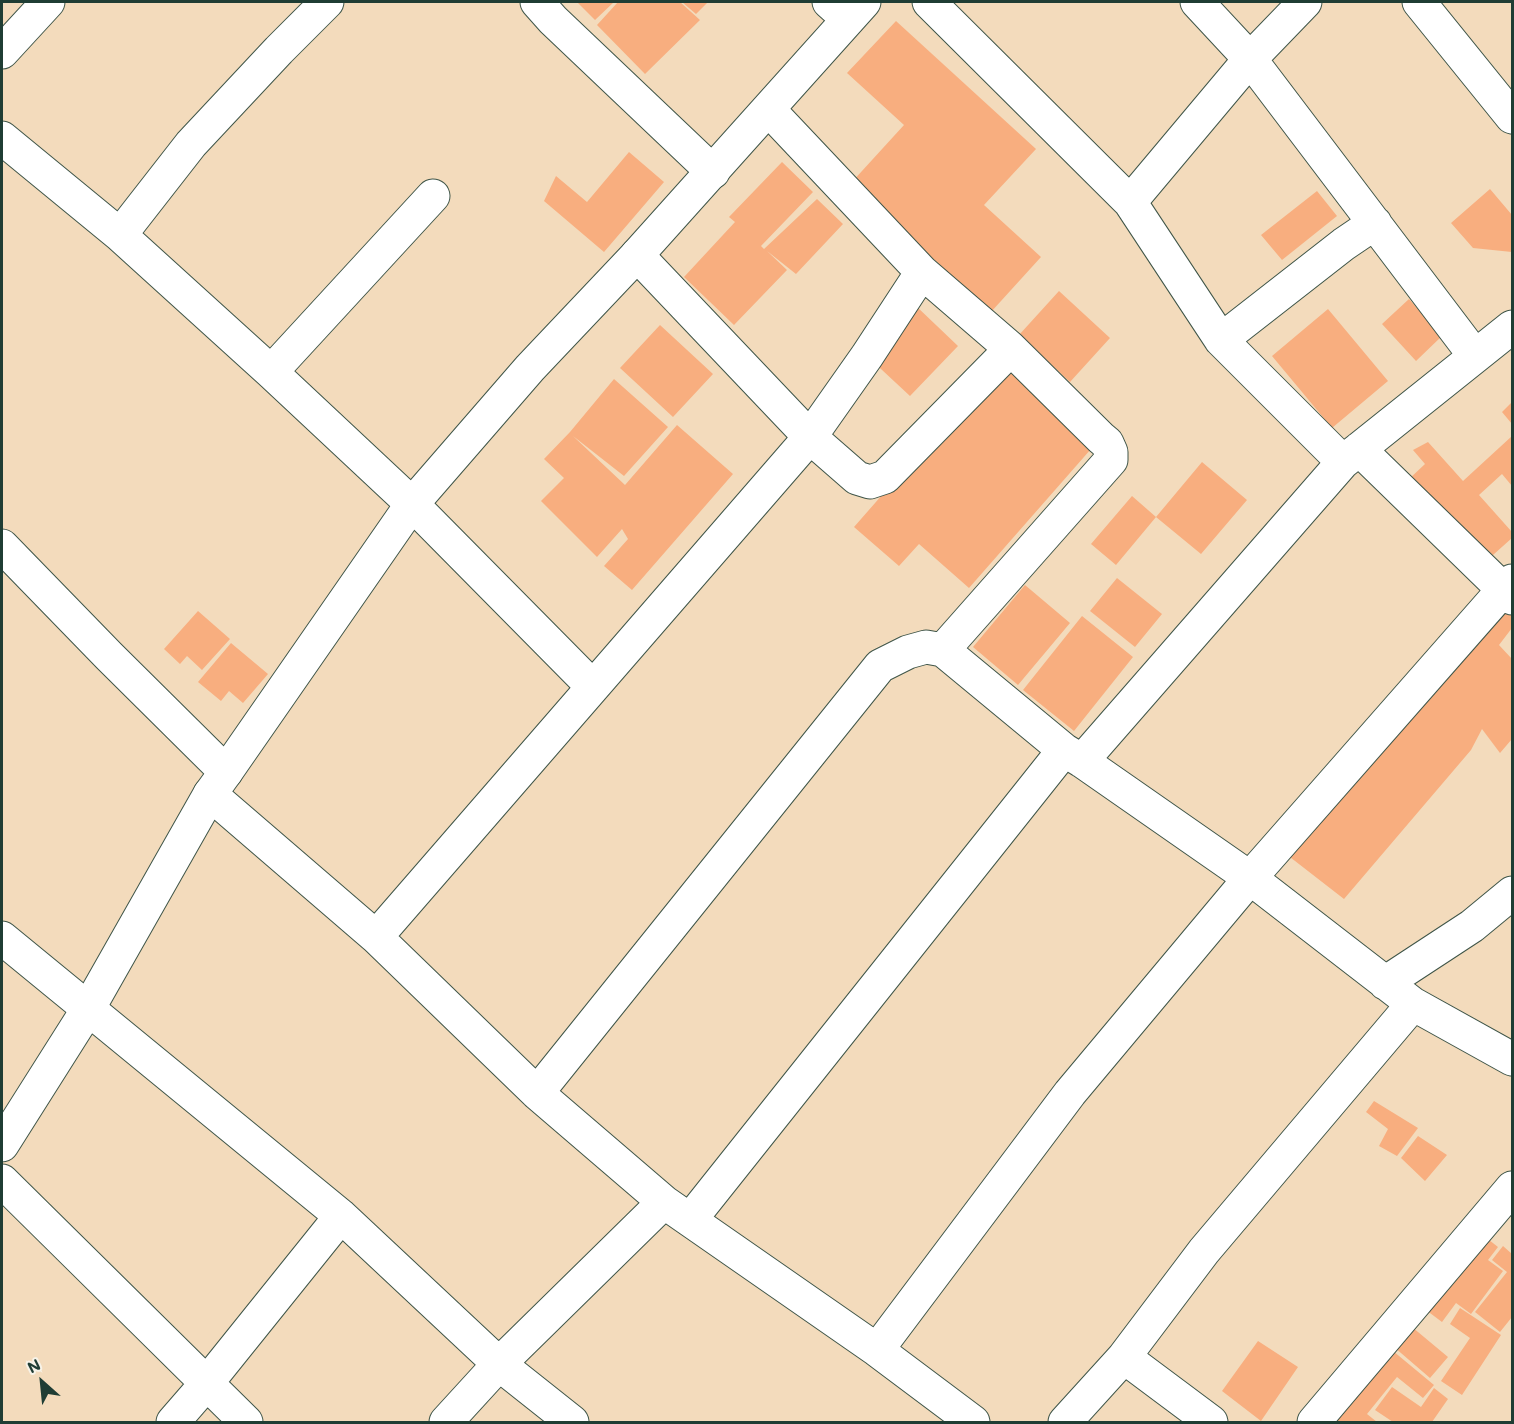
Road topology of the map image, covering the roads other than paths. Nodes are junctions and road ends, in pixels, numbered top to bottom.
1 (48, 2) edge
2 (327, 2) edge
3 (537, 2) edge
4 (929, 2) edge
5 (1197, 2) edge
6 (1305, 2) edge
7 (1419, 2) edge
8 (847, 7) edge
9 (2, 52) edge
10 (1250, 59) junction
11 (769, 110) junction
12 (1512, 117) edge
13 (2, 138) edge
14 (712, 172) junction
15 (433, 196) dead end
16 (1130, 202) junction
17 (1375, 223) junction
18 (120, 235) junction
19 (637, 255) junction
20 (921, 272) junction
21 (1512, 327) edge
22 (1221, 340) junction
23 (1010, 347) junction
24 (1475, 357) junction
25 (271, 372) junction
26 (810, 437) junction
27 (1351, 456) junction
28 (411, 504) junction
29 (2, 546) edge
30 (1510, 589) edge
31 (943, 650) junction
32 (592, 687) junction
33 (1073, 756) junction
34 (218, 783) junction
35 (1250, 878) junction
36 (1512, 893) edge
37 (376, 937) junction
38 (2, 938) edge
39 (1385, 983) junction
40 (1413, 1004) junction
41 (88, 1008) junction
42 (1512, 1059) edge
43 (537, 1093) junction
44 (2, 1145) edge
45 (2, 1181) edge
46 (1512, 1188) edge
47 (677, 1211) junction
48 (341, 1216) junction
49 (877, 1350) junction
50 (1124, 1357) junction
51 (499, 1364) junction
52 (206, 1384) junction
53 (173, 1422) edge
54 (246, 1422) edge
55 (446, 1422) edge
56 (572, 1422) edge
57 (973, 1422) edge
58 (1065, 1422) edge
59 (1211, 1422) edge
60 (1314, 1422) edge

1 - 9 street
2 - 18 street
3 - 14 street
4 - 16 street
5 - 10 street
6 - 10 street
7 - 12 street
8 - 11 street
10 - 16 street
10 - 17 street
11 - 14 street
11 - 20 street
13 - 18 street
14 - 19 street
15 - 25 street
16 - 22 street
17 - 22 street
17 - 24 street
18 - 25 street
19 - 26 street
19 - 28 street
20 - 23 street
20 - 26 street
21 - 24 street
22 - 27 street
23 - 26 street
23 - 31 street
24 - 27 street
25 - 28 street
26 - 32 street
27 - 30 street
27 - 33 street
28 - 32 street
28 - 34 street
29 - 34 street
30 - 35 street
31 - 33 street
31 - 43 street
32 - 37 street
33 - 35 street
33 - 47 street
34 - 37 street
34 - 41 street
35 - 39 street
35 - 49 street
36 - 39 street
37 - 43 street
38 - 41 street
39 - 40 street
40 - 42 street
40 - 50 street
41 - 44 street
41 - 48 street
43 - 47 street
45 - 52 street
46 - 60 street
47 - 49 street
47 - 51 street
48 - 51 street
48 - 52 street
49 - 57 street
50 - 58 street
50 - 59 street
51 - 55 street
51 - 56 street
52 - 53 street
52 - 54 street

